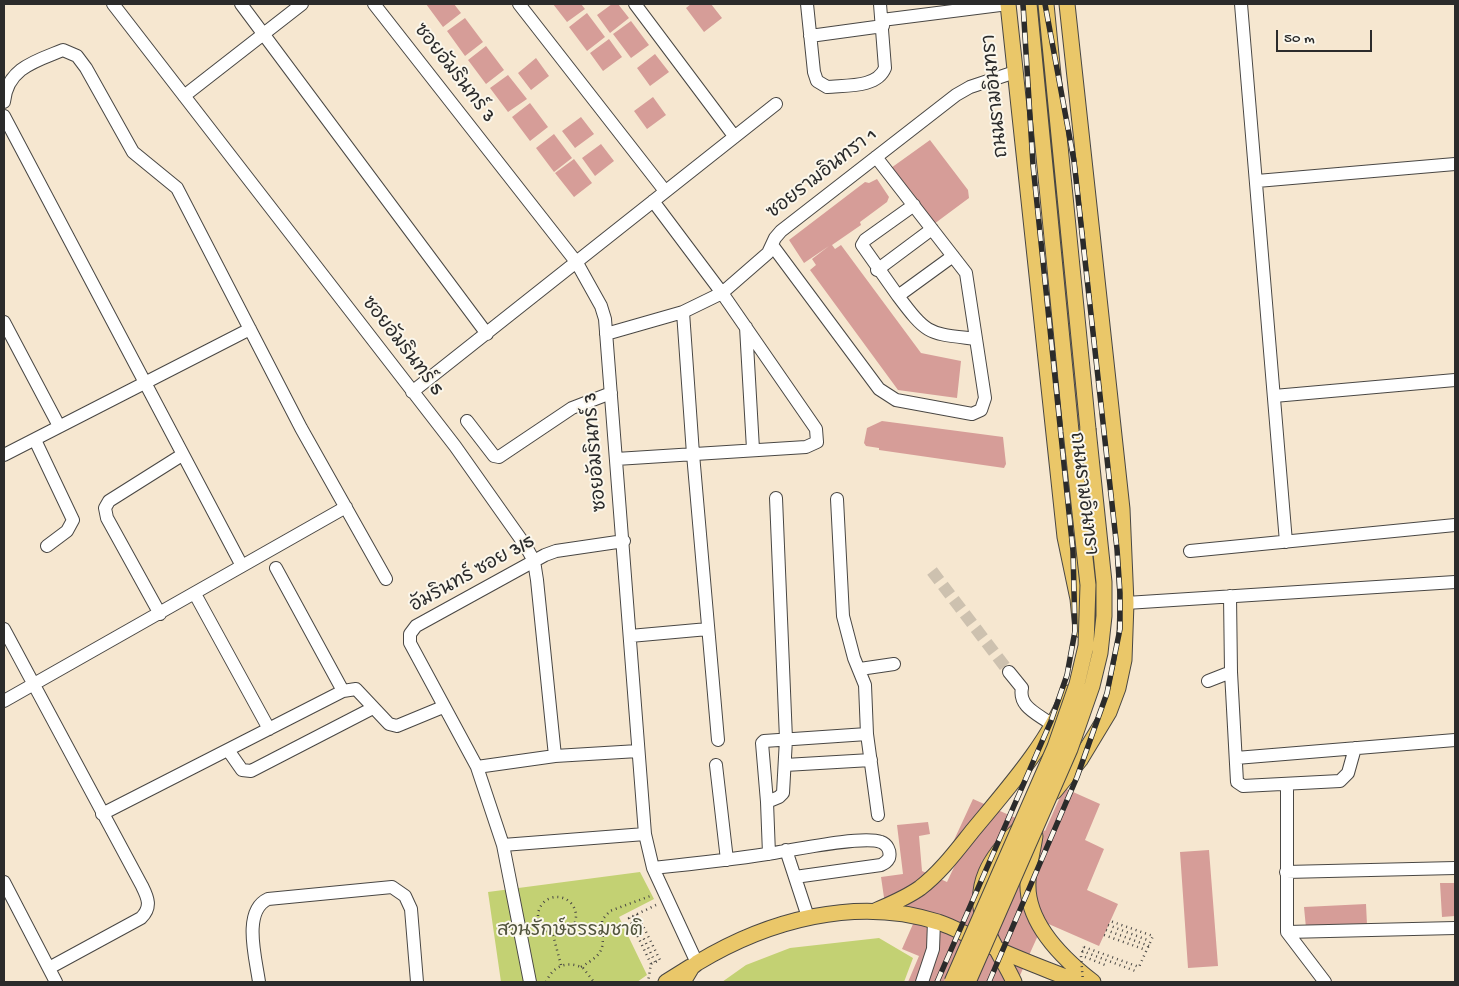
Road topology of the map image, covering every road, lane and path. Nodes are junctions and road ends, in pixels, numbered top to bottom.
1 (113, 4) edge
2 (241, 4) edge
3 (302, 4) edge
4 (374, 4) edge
5 (519, 4) edge
6 (635, 4) edge
7 (807, 4) edge
8 (880, 4) edge
9 (1008, 4) edge
10 (1029, 4) edge
11 (1046, 4) edge
12 (1067, 4) edge
13 (1241, 4) edge
14 (984, 5) edge
15 (935, 8) edge
16 (882, 23) junction
17 (265, 34) junction
18 (810, 36) junction
19 (1015, 72) junction
20 (184, 96) junction
21 (4, 102) edge
22 (776, 104) dead end
23 (4, 116) edge
24 (734, 136) junction
25 (876, 157) junction
26 (1455, 164) edge
27 (1257, 181) junction
28 (665, 191) junction
29 (653, 201) junction
30 (914, 205) junction
31 (932, 229) junction
32 (772, 245) junction
33 (953, 256) junction
34 (577, 263) junction
35 (878, 270) junction
36 (722, 293) junction
37 (898, 296) junction
38 (683, 312) junction
39 (4, 322) edge
40 (746, 328) junction
41 (250, 329) junction
42 (487, 334) junction
43 (606, 334) junction
44 (976, 339) junction
45 (1455, 380) edge
46 (144, 384) junction
47 (412, 392) junction
48 (611, 393) junction
49 (1274, 396) junction
50 (467, 421) dead end
51 (60, 426) junction
52 (35, 440) junction
53 (753, 449) junction
54 (693, 454) junction
55 (4, 455) edge
56 (182, 455) junction
57 (616, 459) junction
58 (776, 498) dead end
59 (837, 498) dead end
60 (346, 507) junction
61 (1455, 525) edge
62 (624, 541) junction
63 (1286, 542) junction
64 (47, 546) dead end
65 (1190, 551) dead end
66 (534, 561) junction
67 (242, 566) junction
68 (276, 568) dead end
69 (386, 579) dead end
70 (1455, 582) edge
71 (195, 594) junction
72 (1230, 596) junction
73 (1126, 603) junction
74 (160, 614) junction
75 (708, 629) junction
76 (4, 630) edge
77 (630, 636) junction
78 (894, 664) dead end
79 (860, 669) junction
80 (1009, 672) tunnel mouth
81 (1231, 672) junction
82 (1208, 681) dead end
83 (33, 685) junction
84 (343, 691) junction
85 (4, 701) edge
86 (443, 707) junction
87 (373, 708) junction
88 (1049, 728) junction
89 (269, 729) junction
90 (867, 734) junction
91 (786, 739) junction
92 (718, 740) dead end
93 (1455, 740) edge
94 (1355, 748) junction
95 (228, 750) junction
96 (638, 751) junction
97 (1084, 754) junction
98 (555, 756) junction
99 (1236, 758) junction
100 (870, 760) junction
101 (716, 765) dead end
102 (785, 765) junction
103 (477, 767) junction
104 (1287, 785) junction
105 (767, 802) junction
106 (1039, 809) junction
107 (102, 814) junction
108 (878, 815) dead end
109 (645, 834) junction
110 (503, 845) junction
111 (786, 850) junction
112 (769, 854) junction
113 (727, 860) junction
114 (652, 868) junction
115 (1455, 868) edge
116 (1286, 872) junction
117 (795, 877) junction
118 (4, 882) edge
119 (664, 896) junction
120 (875, 911) junction
121 (638, 914) junction
122 (633, 916) junction
123 (808, 916) junction
124 (934, 921) junction
125 (1110, 921) dead end
126 (1108, 926) dead end
127 (1455, 928) edge
128 (1106, 930) dead end
129 (1287, 932) junction
130 (553, 935) junction
131 (1104, 935) dead end
132 (1150, 941) junction
133 (1149, 946) junction
134 (998, 950) junction
135 (1146, 950) junction
136 (1082, 951) junction
137 (1081, 956) junction
138 (656, 962) junction
139 (651, 964) junction
140 (560, 965) junction
141 (694, 965) junction
142 (1105, 965) dead end
143 (581, 967) junction
144 (49, 968) junction
145 (1138, 972) dead end
146 (56, 982) edge
147 (259, 982) edge
148 (417, 982) edge
149 (530, 982) edge
150 (546, 982) edge
151 (594, 982) edge
152 (648, 982) edge
153 (666, 982) edge
154 (683, 982) edge
155 (922, 982) edge
156 (952, 982) edge
157 (968, 982) edge
158 (1014, 982) edge
159 (1078, 982) edge
160 (1083, 982) edge
161 (1093, 982) edge
162 (1326, 982) edge

1 - 20 street, ซอยอัมรินทร์ 5
2 - 17 street
3 - 17 street
4 - 34 street, ซอยอัมรินทร์ 3
5 - 28 street
6 - 24 street
7 - 18 street
8 - 16 street
9 - 14 street
9 - 19 main road, ถนนรามอินทรา
10 - 156 main road, ถนนรามอินทรา, bridge
11 - 157 main road, ถนนรามอินทรา, bridge
12 - 73 main road, ถนนรามอินทรา
13 - 27 street
14 - 15 street
15 - 16 street
16 - 18 street
16 - 18 street
17 - 20 street
17 - 42 street
19 - 25 street, ซอยรามอินทรา 1
19 - 88 main road, ถนนรามอินทรา
20 - 47 street, ซอยอัมรินทร์ 5
21 - 41 street
22 - 24 street
23 - 46 street
24 - 28 street
25 - 30 street
25 - 32 street, ซอยรามอินทรา 1
26 - 27 street
27 - 49 street
28 - 29 street
29 - 34 street
29 - 36 street
30 - 31 street
30 - 35 street
31 - 33 street
31 - 35 street
32 - 36 street, ซอยรามอินทรา 1
32 - 44 street
33 - 37 street
33 - 44 street
34 - 42 street
34 - 43 street, ซอยอัมรินทร์ 3
35 - 37 street
36 - 38 street, ซอยรามอินทรา 1
36 - 40 street
37 - 44 street
38 - 43 street, ซอยรามอินทรา 1
38 - 54 street
39 - 51 street
40 - 53 street
40 - 53 street
41 - 46 street
41 - 60 street
42 - 47 street
43 - 48 street, ซอยอัมรินทร์ 3
45 - 49 street
46 - 51 street
46 - 56 street
47 - 66 street, ซอยอัมรินทร์ 5
48 - 50 street
48 - 57 street, ซอยอัมรินทร์ 3
49 - 63 street
51 - 52 street
52 - 55 street
52 - 64 street
53 - 54 street
54 - 57 street
54 - 75 street
56 - 67 street
56 - 74 street
57 - 62 street, ซอยอัมรินทร์ 3
58 - 91 street
59 - 79 street
60 - 67 street
60 - 69 street
61 - 63 street
62 - 66 street, อัมรินทร์ ซอย 3/5
62 - 77 street, ซอยอัมรินทร์ 3
63 - 65 street
66 - 86 street, อัมรินทร์ ซอย 3/5
66 - 98 street, ซอยอัมรินทร์ 5
67 - 71 street
68 - 84 street
70 - 72 street
71 - 74 street
71 - 89 street
72 - 73 street
72 - 81 street
73 - 97 main road, ถนนรามอินทรา
74 - 83 street
75 - 77 street
75 - 92 street
76 - 83 street
77 - 96 street, ซอยอัมรินทร์ 3
78 - 79 street
79 - 90 street
80 - 88 street
81 - 82 street
81 - 99 street
83 - 85 street
83 - 107 street
84 - 87 street
84 - 89 street
86 - 87 street
86 - 103 street
87 - 95 street
88 - 97 main road
88 - 120 main road, ถนนรามอินทรา
89 - 95 street
90 - 91 street
90 - 100 street
91 - 102 street
91 - 105 street
93 - 94 street
94 - 99 street
94 - 104 street
95 - 107 street
96 - 98 street
96 - 109 street, ซอยอัมรินทร์ 3
97 - 106 main road, ถนนรามอินทรา
98 - 103 street
99 - 104 street
100 - 102 street
100 - 108 street
101 - 113 street
102 - 105 street
103 - 110 street
104 - 116 street
105 - 112 street
106 - 134 main road, ถนนรามอินทรา
106 - 161 main road
107 - 144 street
109 - 110 street
109 - 114 street, ซอยอัมรินทร์ 3
110 - 149 street
111 - 112 street
111 - 117 street
111 - 117 street
112 - 113 street
113 - 114 street
114 - 119 street, ซอยอัมรินทร์ 3
115 - 116 street
116 - 129 street
117 - 123 street
118 - 144 street
119 - 121 path
119 - 141 street, ซอยอัมรินทร์ 3
119 - 143 path
120 - 123 main road
120 - 124 main road
121 - 122 path
121 - 138 path
122 - 138 path
122 - 139 path
123 - 141 main road
124 - 134 main road
124 - 155 street
125 - 132 path
126 - 132 path
127 - 129 street
128 - 133 path
129 - 162 street
130 - 130 path
130 - 140 path
131 - 135 path
132 - 133 path
133 - 135 path
134 - 158 main road, ถนนรามอินทรา
134 - 159 main road
135 - 136 path, bridge
136 - 137 path, bridge
136 - 145 path
137 - 142 path
137 - 160 path, bridge
138 - 139 path
139 - 152 path
140 - 143 path
140 - 150 path
141 - 153 main road
141 - 154 main road
143 - 151 path
144 - 146 street
147 - 148 street

